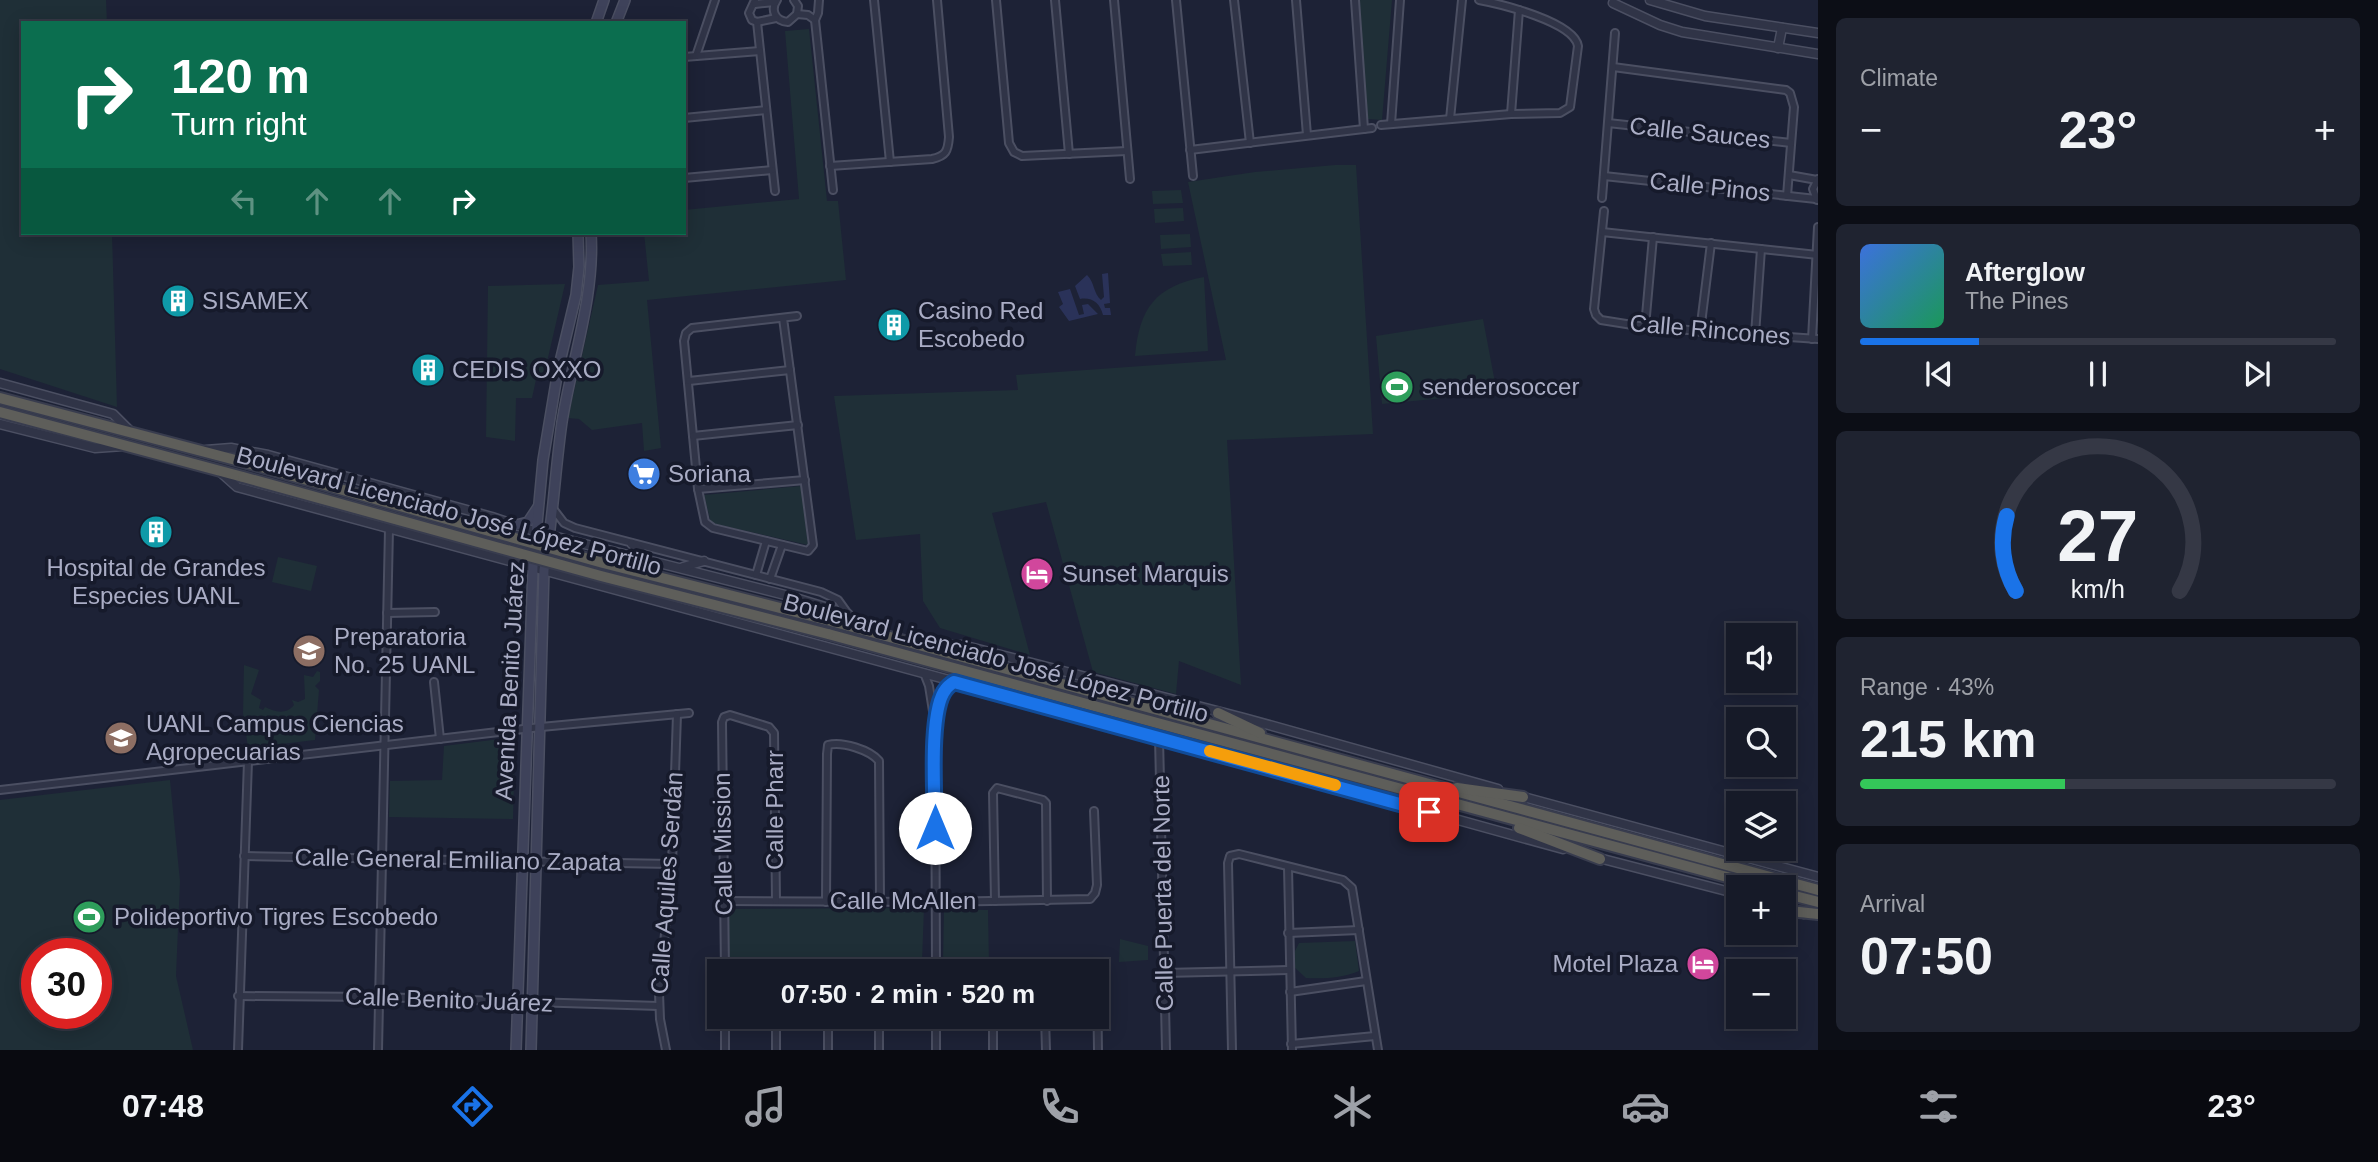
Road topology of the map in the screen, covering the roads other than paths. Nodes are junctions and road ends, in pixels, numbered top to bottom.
1 (604, 0) edge
2 (625, 0) edge
3 (715, 0) edge
4 (819, 0) edge
5 (874, 0) edge
6 (937, 0) edge
7 (996, 0) edge
8 (1055, 0) edge
9 (1114, 0) edge
10 (1176, 0) edge
11 (1234, 0) edge
12 (1296, 0) edge
13 (1355, 0) edge
14 (1403, 0) edge
15 (1462, 0) edge
16 (1479, 0) edge
17 (1650, 0) edge
18 (776, 1) edge
19 (798, 1) edge
20 (755, 2) edge
21 (1611, 2) edge
22 (1519, 10) junction
23 (797, 14) junction
24 (776, 18) junction
25 (815, 20) junction
26 (597, 21) edge
27 (617, 21) edge
28 (757, 22) junction
29 (1782, 28) junction
30 (1615, 33) dead end
31 (1818, 33) edge
32 (1778, 48) junction
33 (760, 51) junction
34 (1815, 53) edge
35 (696, 56) junction
36 (686, 57) edge
37 (1818, 60) edge
38 (1613, 67) junction
39 (766, 110) junction
40 (1511, 114) junction
41 (686, 118) edge
42 (1450, 119) junction
43 (1608, 123) junction
44 (1391, 124) junction
45 (1381, 125) dead end
46 (1372, 128) dead end
47 (1364, 129) junction
48 (1307, 135) junction
49 (1250, 143) junction
50 (1791, 143) junction
51 (1190, 150) junction
52 (1126, 152) junction
53 (1069, 154) junction
54 (890, 162) junction
55 (830, 166) junction
56 (772, 170) junction
57 (1788, 175) junction
58 (1193, 176) dead end
59 (1604, 176) junction
60 (686, 178) edge
61 (1130, 179) dead end
62 (1818, 179) edge
63 (833, 190) dead end
64 (775, 191) dead end
65 (1787, 195) junction
66 (1602, 198) dead end
67 (1817, 200) edge
68 (1604, 211) dead end
69 (1818, 227) edge
70 (1602, 232) junction
71 (578, 235) edge
72 (591, 235) edge
73 (1653, 237) junction
74 (1711, 243) junction
75 (1761, 249) junction
76 (1817, 255) edge
77 (797, 316) dead end
78 (783, 318) junction
79 (1645, 327) junction
80 (1700, 332) junction
81 (1755, 335) junction
82 (1815, 339) edge
83 (790, 370) junction
84 (688, 381) junction
85 (0, 383) edge
86 (0, 398) edge
87 (554, 401) junction
88 (0, 412) edge
89 (562, 422) junction
90 (0, 424) edge
91 (798, 425) junction
92 (130, 431) junction
93 (548, 433) junction
94 (693, 436) junction
95 (127, 445) junction
96 (201, 451) junction
97 (542, 465) junction
98 (218, 470) junction
99 (557, 475) junction
100 (805, 480) junction
101 (698, 489) junction
102 (539, 506) junction
103 (554, 510) junction
104 (516, 525) junction
105 (389, 528) junction
106 (537, 532) junction
107 (550, 535) junction
108 (766, 541) junction
109 (632, 544) junction
110 (782, 545) junction
111 (602, 548) junction
112 (649, 559) junction
113 (509, 561) junction
114 (704, 561) junction
115 (533, 567) junction
116 (682, 567) junction
117 (544, 570) junction
118 (756, 575) junction
119 (770, 579) junction
120 (594, 584) junction
121 (435, 612) dead end
122 (387, 613) junction
123 (848, 614) junction
124 (860, 629) junction
125 (940, 652) junction
126 (924, 673) junction
127 (434, 682) dead end
128 (954, 682) junction
129 (689, 713) dead end
130 (1218, 713) junction
131 (677, 714) junction
132 (724, 717) joint
133 (935, 724) junction
134 (541, 727) junction
135 (526, 729) junction
136 (1160, 737) junction
137 (440, 739) junction
138 (384, 745) junction
139 (1284, 745) junction
140 (248, 761) junction
141 (1435, 787) junction
142 (0, 790) edge
143 (1523, 797) junction
144 (1094, 811) dead end
145 (1488, 813) junction
146 (244, 856) junction
147 (382, 859) junction
148 (1600, 859) junction
149 (522, 862) junction
150 (537, 862) junction
151 (672, 864) junction
152 (1287, 867) junction
153 (1726, 877) edge
154 (1818, 877) edge
155 (1818, 890) edge
156 (1726, 891) edge
157 (1796, 896) edge
158 (723, 901) junction
159 (776, 901) junction
160 (880, 901) junction
161 (995, 901) junction
162 (1047, 901) junction
163 (826, 902) junction
164 (936, 902) junction
165 (1818, 902) edge
166 (1796, 911) edge
167 (1799, 912) joint
168 (1818, 916) edge
169 (1359, 930) junction
170 (1288, 933) junction
171 (725, 959) edge
172 (936, 959) edge
173 (1288, 970) junction
174 (1231, 971) junction
175 (1164, 973) junction
176 (1366, 981) junction
177 (1290, 992) junction
178 (238, 996) junction
179 (379, 998) junction
180 (516, 1002) junction
181 (533, 1003) junction
182 (659, 1006) junction
183 (725, 1029) edge
184 (776, 1029) edge
185 (828, 1029) edge
186 (879, 1029) edge
187 (936, 1029) edge
188 (993, 1029) edge
189 (1045, 1029) edge
190 (1098, 1029) edge
191 (1375, 1036) junction
192 (1292, 1047) edge
193 (238, 1050) edge
194 (378, 1050) edge
195 (516, 1050) edge
196 (531, 1050) edge
197 (666, 1050) edge
198 (725, 1050) edge
199 (776, 1050) edge
200 (828, 1050) edge
201 (879, 1050) edge
202 (936, 1050) edge
203 (993, 1050) edge
204 (1046, 1050) edge
205 (1098, 1050) edge
206 (1166, 1050) edge
207 (1232, 1050) edge
208 (1378, 1050) edge

1 - 26 main road
2 - 27 main road
3 - 35 street
4 - 25 street
5 - 54 street
6 - 54 street
7 - 53 street
8 - 53 street
9 - 52 street
10 - 51 street
11 - 49 street
12 - 48 street
13 - 47 street
14 - 44 street
15 - 42 street
16 - 22 street
17 - 29 street
18 - 20 street
18 - 24 street
19 - 23 street
20 - 28 street
21 - 32 street
22 - 40 street
22 - 40 street
23 - 24 street
23 - 25 street
24 - 28 street
25 - 55 street
28 - 33 street
29 - 31 street
29 - 32 street
30 - 38 street
32 - 34 street
33 - 35 street
33 - 39 street
34 - 37 street
35 - 36 street
38 - 43 street
38 - 50 street
39 - 41 street
39 - 56 street
40 - 42 street
42 - 44 street
43 - 50 street, Calle Sauces
43 - 59 street
44 - 45 street
46 - 47 street
47 - 48 street
48 - 49 street
49 - 51 street
50 - 57 street
51 - 58 street
52 - 53 street
52 - 61 street
54 - 55 street
55 - 63 street
56 - 60 street
56 - 64 street
57 - 62 street
57 - 65 street
59 - 65 street, Calle Pinos
59 - 66 street
62 - 67 street
65 - 67 street, Calle Pinos
68 - 70 street
69 - 76 street
70 - 73 street
70 - 79 street, Calle Rincones
71 - 87 main road, Avenida Benito Juárez
72 - 89 main road, Avenida Benito Juárez
73 - 74 street
73 - 79 street
74 - 75 street
74 - 80 street
75 - 76 street
75 - 81 street
76 - 82 street
77 - 78 street
78 - 83 street
78 - 84 street
79 - 80 street, Calle Rincones
80 - 81 street, Calle Rincones
81 - 82 street, Calle Rincones
83 - 84 street
83 - 91 street
84 - 94 street
85 - 92 street, Boulevard Licenciado José López Portillo
86 - 92 highway, Boulevard Licenciado José López Portillo
87 - 89 main road
87 - 93 main road, Avenida Benito Juárez
88 - 95 highway, Boulevard Licenciado José López Portillo
89 - 93 main road
89 - 99 main road, Avenida Benito Juárez
90 - 95 street, Boulevard Licenciado José López Portillo
91 - 94 street
91 - 100 street
92 - 96 highway, Boulevard Licenciado José López Portillo
93 - 97 main road, Avenida Benito Juárez
94 - 101 street
95 - 98 highway, Boulevard Licenciado José López Portillo
96 - 104 street, Boulevard Licenciado José López Portillo
96 - 124 highway, Boulevard Licenciado José López Portillo, bridge
97 - 99 main road
97 - 102 main road, Avenida Benito Juárez
98 - 105 street, Boulevard Licenciado José López Portillo
98 - 145 highway, Boulevard Licenciado José López Portillo, bridge
99 - 103 main road, Avenida Benito Juárez
100 - 101 street
100 - 110 street
101 - 108 street
102 - 104 main road
102 - 106 main road, Avenida Benito Juárez
103 - 107 main road, Avenida Benito Juárez
103 - 109 street
104 - 106 street, Boulevard Licenciado José López Portillo
104 - 113 street
105 - 113 street, Boulevard Licenciado José López Portillo
105 - 122 street
106 - 107 street, Boulevard Licenciado José López Portillo
106 - 115 main road, Avenida Benito Juárez
107 - 111 street, Boulevard Licenciado José López Portillo
107 - 117 main road, Avenida Benito Juárez
108 - 110 street
108 - 118 street
109 - 112 street
109 - 114 street
110 - 119 street
111 - 112 street, Boulevard Licenciado José López Portillo
111 - 120 street
112 - 116 street, Boulevard Licenciado José López Portillo
113 - 115 street, Boulevard Licenciado José López Portillo
114 - 116 street
114 - 118 street
115 - 117 street, Boulevard Licenciado José López Portillo
115 - 135 main road, Avenida Benito Juárez
116 - 123 street, Boulevard Licenciado José López Portillo
117 - 120 street, Boulevard Licenciado José López Portillo
117 - 134 main road, Avenida Benito Juárez
118 - 119 street
119 - 123 street
120 - 126 street, Boulevard Licenciado José López Portillo
121 - 122 street
122 - 138 street
123 - 124 street, Boulevard Licenciado José López Portillo
124 - 125 highway, Boulevard Licenciado José López Portillo
125 - 130 street, Boulevard Licenciado José López Portillo
125 - 139 highway, Boulevard Licenciado José López Portillo
126 - 128 street, Boulevard Licenciado José López Portillo
126 - 133 street
127 - 137 street
128 - 133 street
128 - 136 street, Boulevard Licenciado José López Portillo
129 - 131 street
130 - 139 highway
130 - 143 street, Boulevard Licenciado José López Portillo
131 - 134 street
131 - 151 street, Calle Aquiles Serdán
132 - 158 street, Calle Mission
132 - 159 street, Calle Pharr
133 - 164 street
134 - 135 street
134 - 150 main road, Avenida Benito Juárez
135 - 137 street
135 - 149 main road, Avenida Benito Juárez
136 - 148 street, Boulevard Licenciado José López Portillo
136 - 175 street, Calle Puerta del Norte
137 - 138 street
138 - 140 street
138 - 147 street
139 - 141 highway, Boulevard Licenciado José López Portillo
140 - 142 street
140 - 146 street
141 - 143 highway
141 - 155 highway, Boulevard Licenciado José López Portillo
143 - 154 street, Boulevard Licenciado José López Portillo
144 - 162 street, Calle McAllen
145 - 148 highway
145 - 153 highway, Boulevard Licenciado José López Portillo
146 - 147 street, Calle General Emiliano Zapata
146 - 178 street
147 - 149 street, Calle General Emiliano Zapata
147 - 179 street
148 - 156 street, Boulevard Licenciado José López Portillo
149 - 150 street, Calle General Emiliano Zapata
149 - 180 main road, Avenida Benito Juárez
150 - 151 street, Calle General Emiliano Zapata
150 - 181 main road, Avenida Benito Juárez
151 - 182 street, Calle Aquiles Serdán
152 - 169 street
152 - 170 street
152 - 174 street
157 - 165 highway
158 - 159 street, Calle McAllen
158 - 171 street, Calle Mission
159 - 163 street, Calle McAllen
160 - 163 street, Calle McAllen
160 - 163 street
160 - 164 street, Calle McAllen
161 - 162 street, Calle McAllen
161 - 162 street
161 - 164 street, Calle McAllen
164 - 172 street
166 - 167 street
167 - 168 highway
169 - 170 street
169 - 176 street
170 - 173 street
173 - 174 street
173 - 177 street
174 - 175 street
174 - 207 street
175 - 206 street, Calle Puerta del Norte
176 - 177 street
176 - 191 street
177 - 192 street
178 - 179 street, Calle Benito Juárez
178 - 193 street
179 - 180 street, Calle Benito Juárez
179 - 194 street
180 - 181 street, Calle Benito Juárez
180 - 195 main road, Avenida Benito Juárez
181 - 182 street, Calle Benito Juárez
181 - 196 main road, Avenida Benito Juárez
182 - 197 street, Calle Aquiles Serdán
183 - 198 street
184 - 199 street
185 - 200 street
186 - 201 street
187 - 202 street
188 - 203 street
189 - 204 street
190 - 205 street
191 - 192 street
191 - 208 street

